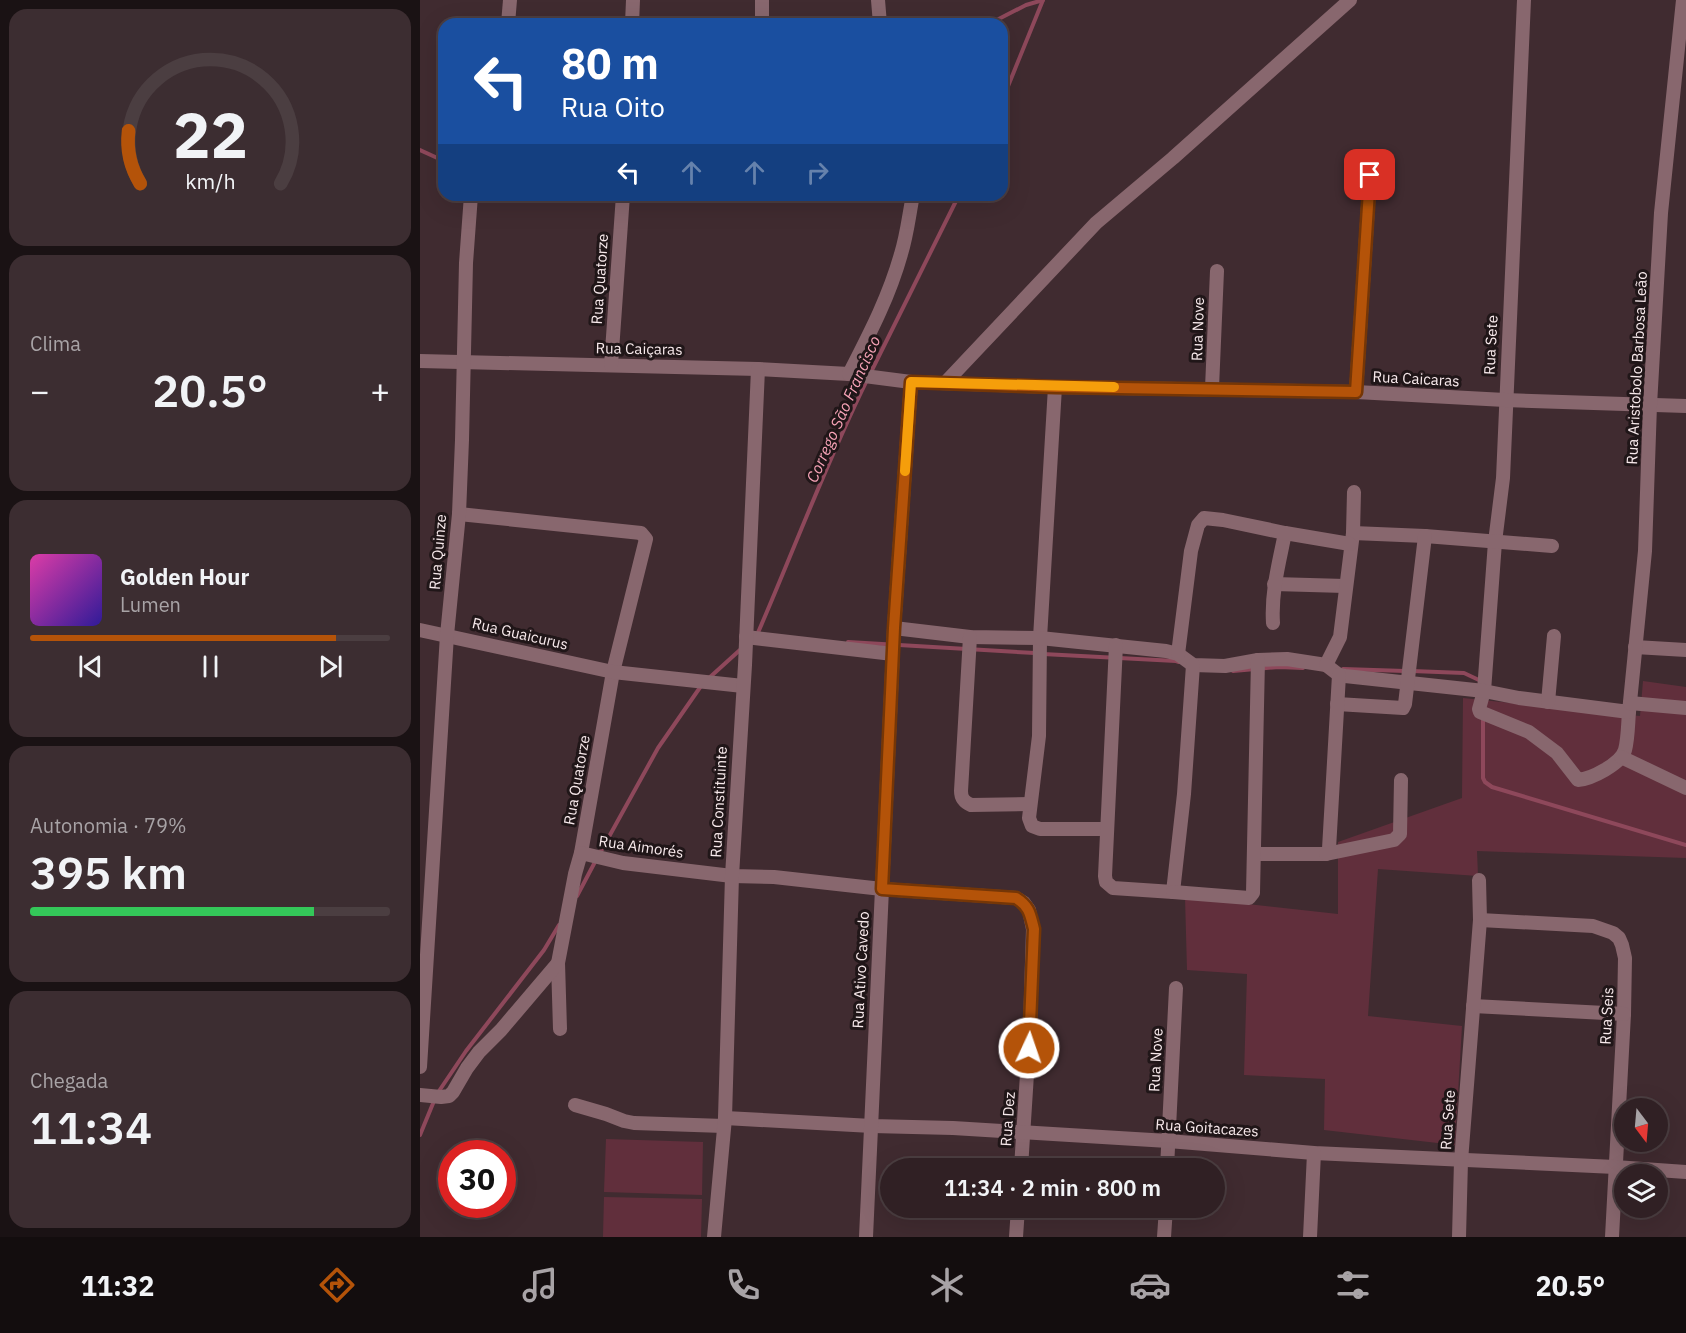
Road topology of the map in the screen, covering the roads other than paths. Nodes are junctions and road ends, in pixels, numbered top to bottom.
1 (510, 0) edge
2 (633, 0) edge
3 (762, 0) edge
4 (878, 0) edge
5 (1350, 0) edge
6 (1524, 0) edge
7 (1683, 0) edge
8 (508, 18) edge
9 (632, 18) edge
10 (762, 18) edge
11 (880, 18) edge
12 (1370, 175) dead end
13 (471, 201) edge
14 (623, 201) edge
15 (912, 201) edge
16 (1217, 271) dead end
17 (420, 361) edge
18 (463, 363) junction
19 (611, 365) junction
20 (758, 369) junction
21 (853, 374) junction
22 (911, 382) junction
23 (946, 382) junction
24 (1056, 387) junction
25 (1212, 388) junction
26 (1356, 392) junction
27 (1505, 400) junction
28 (1650, 405) junction
29 (1686, 406) edge
30 (1354, 492) dead end
31 (459, 514) junction
32 (1285, 533) junction
33 (1425, 536) junction
34 (1351, 538) junction
35 (1496, 542) junction
36 (1552, 546) dead end
37 (1274, 584) junction
38 (1345, 586) junction
39 (1273, 623) dead end
40 (894, 628) junction
41 (420, 630) edge
42 (447, 635) junction
43 (1554, 636) dead end
44 (970, 637) junction
45 (1040, 638) junction
46 (751, 639) junction
47 (1116, 645) junction
48 (1635, 647) junction
49 (1686, 650) edge
50 (893, 654) junction
51 (1178, 654) junction
52 (1258, 660) junction
53 (1326, 664) junction
54 (1193, 665) junction
55 (613, 672) junction
56 (1339, 675) junction
57 (1408, 684) junction
58 (743, 686) junction
59 (1484, 692) junction
60 (1548, 702) junction
61 (1337, 704) junction
62 (1630, 708) junction
63 (1686, 708) edge
64 (1621, 757) junction
65 (1401, 780) dead end
66 (1686, 788) edge
67 (1030, 804) junction
68 (1107, 829) junction
69 (1254, 854) junction
70 (1326, 854) junction
71 (586, 855) junction
72 (732, 876) junction
73 (1479, 880) dead end
74 (882, 889) junction
75 (1173, 892) junction
76 (1016, 898) joint
77 (1480, 920) junction
78 (558, 963) junction
79 (1176, 988) dead end
80 (1473, 1006) junction
81 (1624, 1014) junction
82 (560, 1029) dead end
83 (420, 1067) edge
84 (422, 1095) edge
85 (575, 1105) dead end
86 (724, 1122) junction
87 (872, 1126) junction
88 (1024, 1133) junction
89 (1168, 1141) junction
90 (1314, 1153) junction
91 (1022, 1158) edge
92 (1167, 1158) edge
93 (1461, 1161) junction
94 (1615, 1164) edge
95 (1614, 1167) edge
96 (1668, 1171) edge
97 (1686, 1172) edge
98 (1614, 1190) edge
99 (1017, 1218) edge
100 (1165, 1218) edge
101 (714, 1237) edge
102 (866, 1237) edge
103 (1016, 1237) edge
104 (1164, 1237) edge
105 (1310, 1237) edge
106 (1459, 1237) edge
107 (1612, 1237) edge

1 - 8 street
2 - 9 street
3 - 10 street
4 - 11 street
5 - 23 street
6 - 27 street, Rua Sete
7 - 28 street, Rua Aristobolo Barbosa Leão
12 - 26 street
13 - 18 street, Rua Quinze
14 - 19 street, Rua Quatorze
15 - 21 street
16 - 25 street, Rua Nove
17 - 18 street, Rua Caiçaras
18 - 19 street, Rua Caiçaras
18 - 31 street, Rua Quinze
19 - 20 street, Rua Caiçaras
20 - 21 street, Rua Caiçaras
20 - 46 street, Rua Constituinte
21 - 22 street, Rua Caicaras
22 - 23 street, Rua Caicaras
22 - 40 street, Rua Ativo Cavedo
23 - 24 street, Rua Caicaras
24 - 25 street, Rua Caicaras
24 - 45 street
25 - 26 street, Rua Caicaras
26 - 27 street, Rua Caicaras
27 - 28 street, Rua Caicaras
27 - 35 street, Rua Sete
28 - 29 street, Rua Caicaras
28 - 48 street, Rua Aristobolo Barbosa Leão
30 - 34 street
31 - 42 street, Rua Quinze
31 - 55 street, Rua Quatorze
32 - 34 street
32 - 37 street
32 - 51 street
33 - 34 street
33 - 35 street
33 - 57 street
34 - 38 street
35 - 36 street
35 - 59 street, Rua Sete
37 - 38 street
37 - 39 street
38 - 53 street
40 - 44 street
40 - 50 street, Rua Ativo Cavedo
41 - 42 street, Rua Guaicurus
42 - 55 street, Rua Guaicurus
42 - 83 street, Rua Quinze
43 - 60 street
44 - 45 street
44 - 67 street
45 - 47 street
45 - 67 street
46 - 50 street
46 - 58 street, Rua Constituinte
47 - 51 street
47 - 68 street
48 - 49 street
48 - 62 street, Rua Aristobolo Barbosa Leão
50 - 74 street, Rua Ativo Cavedo
51 - 54 street
52 - 53 street
52 - 54 street
52 - 69 street
53 - 56 street
54 - 75 street
55 - 58 street, Rua Guaicurus
55 - 71 street, Rua Quatorze
56 - 57 street
56 - 61 street
57 - 59 street
57 - 61 street
58 - 72 street, Rua Constituinte
59 - 60 street
59 - 64 street, Rua Sete
60 - 62 street
61 - 70 street
62 - 63 street
62 - 64 street, Rua Aristobolo Barbosa Leão
64 - 66 street
65 - 70 street
67 - 68 street
68 - 75 street
69 - 70 street
69 - 75 street
71 - 72 street, Rua Aimorés
71 - 78 street, Rua Quatorze
72 - 74 street, Rua Aimorés
72 - 86 street, Rua Constituinte
73 - 77 street, Rua Sete
74 - 76 street, Rua Aimorés
74 - 87 street, Rua Ativo Cavedo
76 - 88 street, Rua Dez
77 - 80 street, Rua Sete
77 - 81 street, Rua Seis
78 - 82 street, Rua Quatorze
78 - 84 street
79 - 89 street, Rua Nove
80 - 81 street
80 - 93 street, Rua Sete
81 - 94 street, Rua Seis
85 - 86 street, Rua Goitacazes
86 - 87 street, Rua Goitacazes
86 - 101 street, Rua Constituinte
87 - 88 street, Rua Goitacazes
87 - 102 street, Rua Ativo Cavedo
88 - 89 street, Rua Goitacazes
88 - 91 street, Rua Dez
89 - 90 street, Rua Goitacazes
89 - 92 street, Rua Nove
90 - 93 street, Rua Goitacazes
90 - 105 street
93 - 95 street, Rua Goitacazes
93 - 106 street, Rua Sete
96 - 97 street, Rua Goitacazes
98 - 107 street, Rua Seis
99 - 103 street
100 - 104 street

